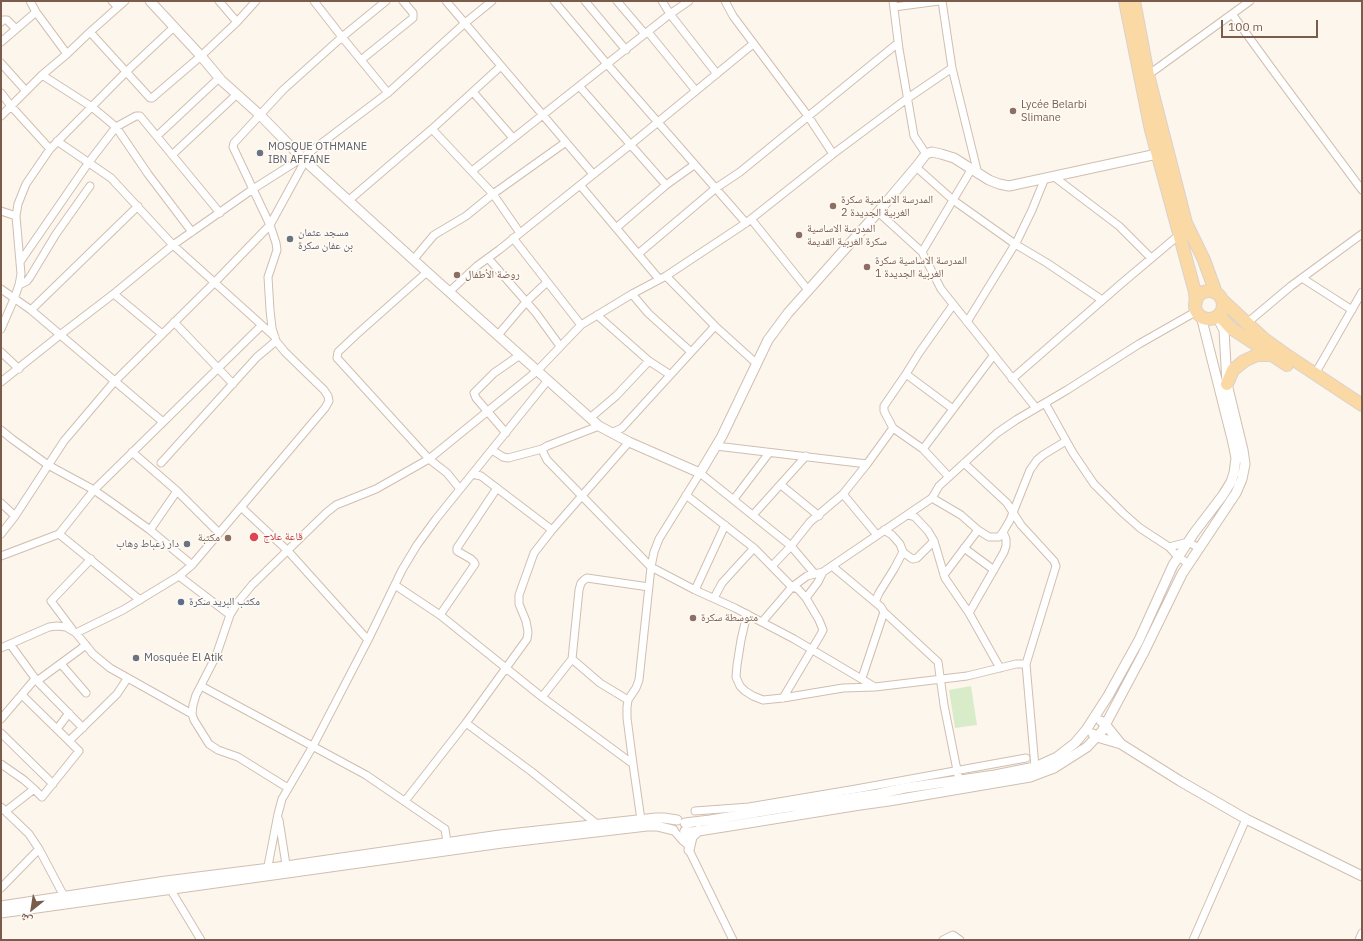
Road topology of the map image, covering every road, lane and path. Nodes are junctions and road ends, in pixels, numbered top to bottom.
1 (30, 1) edge
2 (112, 1) edge
3 (125, 1) edge
4 (219, 1) edge
5 (256, 1) edge
6 (386, 1) edge
7 (403, 1) edge
8 (446, 1) edge
9 (492, 1) edge
10 (554, 1) edge
11 (585, 1) edge
12 (617, 1) edge
13 (662, 1) edge
14 (689, 1) edge
15 (725, 1) edge
16 (939, 1) edge
17 (942, 1) edge
18 (1125, 1) edge
19 (1134, 1) edge
20 (1250, 1) edge
21 (317, 2) edge
22 (155, 3) edge
23 (893, 4) edge
24 (118, 7) junction
25 (36, 12) junction
26 (670, 14) junction
27 (1232, 14) junction
28 (1, 22) edge
29 (237, 22) junction
30 (465, 23) junction
31 (174, 27) junction
32 (16, 29) junction
33 (90, 32) junction
34 (646, 33) junction
35 (342, 37) junction
36 (1, 42) edge
37 (898, 42) junction
38 (753, 44) junction
39 (626, 50) junction
40 (67, 54) junction
41 (201, 56) junction
42 (361, 60) junction
43 (1, 63) edge
44 (607, 64) junction
45 (501, 66) junction
46 (952, 68) junction
47 (127, 71) junction
48 (717, 74) junction
49 (1148, 74) junction
50 (42, 75) junction
51 (219, 78) junction
52 (580, 87) junction
53 (26, 91) junction
54 (473, 92) junction
55 (696, 92) junction
56 (388, 93) junction
57 (1, 94) edge
58 (237, 94) junction
59 (908, 98) junction
60 (11, 106) junction
61 (92, 107) junction
62 (260, 115) junction
63 (543, 115) junction
64 (1, 116) edge
65 (808, 116) junction
66 (658, 122) junction
67 (116, 127) junction
68 (432, 129) junction
69 (157, 136) junction
70 (513, 138) junction
71 (57, 141) junction
72 (566, 142) junction
73 (630, 145) junction
74 (50, 149) junction
75 (834, 154) junction
76 (926, 154) junction
77 (1157, 154) junction
78 (172, 155) junction
79 (304, 159) junction
80 (89, 162) junction
81 (694, 165) junction
82 (916, 167) junction
83 (472, 171) junction
84 (974, 172) junction
85 (593, 174) junction
86 (1049, 177) junction
87 (580, 185) junction
88 (666, 185) junction
89 (90, 186) dead end
90 (716, 188) junction
91 (254, 189) junction
92 (1362, 190) edge
93 (493, 194) junction
94 (953, 200) junction
95 (348, 201) junction
96 (138, 206) junction
97 (1, 210) edge
98 (878, 212) junction
99 (220, 213) junction
100 (16, 216) junction
101 (748, 221) junction
102 (270, 225) junction
103 (616, 228) junction
104 (192, 232) junction
105 (520, 233) junction
106 (1362, 234) edge
107 (1179, 236) junction
108 (513, 238) junction
109 (1015, 244) junction
110 (173, 245) junction
111 (922, 252) junction
112 (638, 254) junction
113 (488, 258) junction
114 (1151, 258) junction
115 (413, 260) junction
116 (20, 262) junction
117 (427, 272) junction
118 (666, 276) junction
119 (1302, 278) junction
120 (659, 279) junction
121 (547, 282) junction
122 (214, 283) junction
123 (19, 286) junction
124 (1, 289) edge
125 (808, 290) junction
126 (449, 292) junction
127 (1362, 292) edge
128 (114, 294) junction
129 (632, 294) junction
130 (1219, 297) junction
131 (14, 298) junction
132 (1102, 300) junction
133 (526, 302) junction
134 (953, 305) junction
135 (31, 310) junction
136 (1198, 310) junction
137 (1352, 310) junction
138 (597, 315) junction
139 (1218, 316) junction
140 (174, 322) junction
141 (967, 322) junction
142 (1247, 323) junction
143 (581, 325) junction
144 (261, 326) junction
145 (715, 326) junction
146 (1, 328) edge
147 (162, 334) junction
148 (60, 335) junction
149 (498, 335) junction
150 (275, 339) junction
151 (560, 346) junction
152 (1, 352) edge
153 (691, 352) junction
154 (1272, 355) junction
155 (520, 356) junction
156 (993, 356) junction
157 (649, 361) junction
158 (757, 364) junction
159 (19, 369) junction
160 (218, 369) junction
161 (537, 371) junction
162 (670, 374) junction
163 (906, 374) junction
164 (1315, 374) junction
165 (1012, 379) junction
166 (548, 380) junction
167 (1, 382) edge
168 (114, 382) junction
169 (233, 384) junction
170 (1227, 384) junction
171 (1045, 403) junction
172 (1362, 405) edge
173 (1036, 408) junction
174 (953, 409) junction
175 (488, 411) junction
176 (1362, 414) edge
177 (590, 418) junction
178 (163, 422) junction
179 (599, 426) junction
180 (893, 428) junction
181 (1, 430) edge
182 (506, 433) junction
183 (610, 433) junction
184 (1066, 441) junction
185 (629, 442) junction
186 (716, 446) junction
187 (542, 449) junction
188 (923, 449) junction
189 (492, 450) junction
190 (132, 452) junction
191 (769, 453) junction
192 (806, 456) junction
193 (429, 459) junction
194 (161, 463) dead end
195 (964, 463) junction
196 (867, 464) junction
197 (48, 465) junction
198 (700, 473) junction
199 (472, 474) junction
200 (949, 477) junction
201 (781, 485) junction
202 (497, 488) junction
203 (460, 489) junction
204 (94, 490) junction
205 (177, 491) junction
206 (844, 494) junction
207 (686, 495) junction
208 (582, 496) junction
209 (932, 498) junction
210 (734, 499) junction
211 (1, 503) edge
212 (241, 507) junction
213 (1013, 511) junction
214 (753, 515) junction
215 (908, 515) junction
216 (15, 516) junction
217 (819, 516) junction
218 (725, 525) junction
219 (150, 530) junction
220 (552, 530) junction
221 (884, 530) junction
222 (978, 530) junction
223 (219, 532) junction
224 (1003, 532) junction
225 (1, 534) edge
226 (59, 534) junction
227 (877, 535) junction
228 (934, 541) junction
229 (1188, 542) junction
230 (791, 546) junction
231 (1169, 547) junction
232 (754, 548) junction
233 (964, 548) junction
234 (1199, 548) junction
235 (288, 551) junction
236 (903, 552) junction
237 (1, 556) edge
238 (1178, 557) junction
239 (91, 559) junction
240 (1188, 563) junction
241 (192, 565) junction
242 (772, 566) junction
243 (832, 566) junction
244 (651, 567) junction
245 (994, 570) junction
246 (823, 572) junction
247 (814, 573) junction
248 (944, 575) junction
249 (179, 576) junction
250 (395, 585) junction
251 (649, 587) junction
252 (792, 587) junction
253 (695, 590) junction
254 (714, 598) junction
255 (806, 598) junction
256 (140, 600) junction
257 (875, 602) junction
258 (884, 612) junction
259 (969, 613) junction
260 (747, 614) junction
261 (230, 615) junction
262 (440, 615) junction
263 (762, 622) junction
264 (75, 632) junction
265 (368, 640) junction
266 (10, 644) junction
267 (86, 645) junction
268 (1, 648) edge
269 (812, 650) junction
270 (572, 659) junction
271 (61, 664) junction
272 (1026, 664) junction
273 (506, 668) junction
274 (1000, 668) junction
275 (127, 678) junction
276 (862, 678) junction
277 (940, 679) junction
278 (36, 680) junction
279 (201, 686) junction
280 (875, 686) junction
281 (86, 693) dead end
282 (22, 695) junction
283 (542, 697) junction
284 (783, 698) junction
285 (628, 700) junction
286 (69, 713) junction
287 (192, 714) junction
288 (1095, 717) junction
289 (1, 719) edge
290 (466, 723) junction
291 (1105, 724) junction
292 (56, 728) junction
293 (83, 728) junction
294 (1086, 730) junction
295 (1, 734) edge
296 (1097, 737) junction
297 (69, 741) junction
298 (1121, 744) junction
299 (313, 746) junction
300 (1026, 758) dead end
301 (1, 764) edge
302 (633, 764) junction
303 (1035, 767) junction
304 (957, 771) junction
305 (959, 781) junction
306 (53, 784) junction
307 (905, 784) junction
308 (288, 788) junction
309 (34, 789) junction
310 (858, 797) junction
311 (907, 798) junction
312 (405, 801) junction
313 (3, 809) edge
314 (750, 810) junction
315 (695, 811) dead end
316 (278, 814) junction
317 (764, 816) junction
318 (1246, 819) junction
319 (642, 823) junction
320 (598, 825) junction
321 (680, 828) junction
322 (699, 830) junction
323 (447, 842) junction
324 (688, 847) junction
325 (39, 849) junction
326 (287, 870) junction
327 (267, 872) junction
328 (1362, 876) edge
329 (168, 885) junction
330 (1, 888) edge
331 (66, 900) junction
332 (1, 906) edge
333 (1, 912) edge
334 (1362, 934) edge
335 (201, 940) edge
336 (733, 940) edge
337 (942, 940) edge
338 (960, 940) edge
339 (1193, 940) edge
340 (1359, 940) edge

1 - 25 street
2 - 24 street
3 - 24 street
4 - 29 street
5 - 29 street
6 - 35 street
7 - 42 street
8 - 30 street
9 - 30 street
10 - 44 street
11 - 39 street
12 - 34 street
13 - 26 street
14 - 26 street
15 - 38 street
16 - 23 street
17 - 46 street
18 - 77 main road
19 - 49 main road
20 - 27 street
21 - 35 street
22 - 31 street
23 - 37 street
24 - 33 street
25 - 32 street
25 - 40 street
26 - 34 street
26 - 48 street
27 - 49 street
27 - 92 street
28 - 32 street
29 - 41 street
30 - 45 street
30 - 56 street
31 - 41 street
31 - 47 street
32 - 36 street
33 - 40 street
33 - 47 street
34 - 39 street
34 - 55 street
35 - 42 street
35 - 62 street
37 - 59 street
37 - 65 street
38 - 48 street
38 - 65 street
39 - 44 street
40 - 50 street
41 - 47 street
41 - 51 street
42 - 56 street
43 - 53 street
44 - 52 street
44 - 66 street
45 - 54 street
45 - 63 street
46 - 59 street
46 - 84 street
47 - 61 street
48 - 55 street
49 - 130 main road
50 - 53 street
50 - 61 street
51 - 58 street
51 - 69 street
52 - 63 street
52 - 73 street
53 - 60 street
54 - 68 street
54 - 70 street
55 - 66 street
56 - 79 street
57 - 60 street
58 - 62 street
58 - 78 street
59 - 75 street
59 - 76 street
60 - 64 street
60 - 74 street
61 - 67 street
61 - 71 street
62 - 79 street
62 - 91 street
63 - 70 street
63 - 72 street
65 - 75 street
65 - 90 street
66 - 73 street
66 - 81 street
67 - 69 street
67 - 80 street
67 - 104 street
68 - 83 street
68 - 95 street
69 - 78 street
70 - 83 street
71 - 74 street
71 - 80 street
72 - 85 street
72 - 93 street
73 - 85 street
73 - 88 street
74 - 100 street
75 - 101 street
76 - 82 street
76 - 84 street
77 - 86 street
77 - 107 main road
78 - 99 street
79 - 91 street
79 - 95 street
79 - 102 street
80 - 96 street
80 - 116 street
81 - 88 street
81 - 90 street
82 - 94 street
82 - 98 street
83 - 93 street
84 - 86 street
84 - 94 street
85 - 87 street
86 - 109 street
86 - 114 street
87 - 103 street
87 - 105 street
88 - 103 street
89 - 123 street
90 - 101 street
90 - 112 street
91 - 99 street
91 - 102 street
93 - 105 street
93 - 115 street
94 - 109 street
94 - 111 street
95 - 115 street
96 - 110 street
96 - 135 street
97 - 100 street
98 - 111 street
98 - 125 street
99 - 104 street
100 - 116 street
101 - 118 street
101 - 125 street
102 - 122 street
102 - 150 street
103 - 112 street
104 - 110 street
105 - 108 street
106 - 119 street
107 - 114 street
107 - 136 main road
108 - 113 street
108 - 121 street
109 - 132 street
109 - 141 street
110 - 122 street
110 - 128 street
111 - 134 street
112 - 120 street
113 - 126 street
113 - 133 street
114 - 132 street
115 - 117 street
116 - 123 street
117 - 126 street
117 - 193 street
118 - 120 street
118 - 145 street
119 - 137 street
119 - 142 street
120 - 129 street
121 - 133 street
121 - 143 street
122 - 140 street
122 - 144 street
123 - 131 street
124 - 131 street
125 - 158 street
126 - 149 street
127 - 137 street
128 - 147 street
128 - 148 street
129 - 138 street
129 - 153 street
130 - 136 main road
130 - 139 main road
130 - 142 main road
131 - 135 street
131 - 146 street
132 - 165 street
133 - 149 street
133 - 151 street
134 - 141 street
134 - 163 street
135 - 148 street
136 - 139 main road
136 - 171 street
136 - 229 street
137 - 164 street
138 - 143 street
138 - 157 street
139 - 154 main road
139 - 170 street
140 - 147 street
140 - 160 street
141 - 156 street
142 - 164 main road
143 - 151 street
144 - 150 street
144 - 160 street
145 - 153 street
145 - 158 street
147 - 168 street
148 - 159 street
148 - 168 street
149 - 155 street
150 - 169 street
150 - 212 street
151 - 161 street
152 - 159 street
153 - 162 street
154 - 170 main road
154 - 176 main road
155 - 161 street
155 - 175 street
156 - 165 street
156 - 174 street
157 - 162 street
157 - 177 street
158 - 186 street
159 - 167 street
160 - 169 street
160 - 178 street
161 - 166 street
161 - 175 street
162 - 183 street
163 - 174 street
163 - 180 street
164 - 172 main road
165 - 173 street
166 - 177 street
166 - 182 street
168 - 178 street
168 - 197 street
169 - 194 street
170 - 234 street
171 - 173 street
171 - 184 street
173 - 195 street
174 - 188 street
175 - 182 street
175 - 193 street
177 - 179 street
178 - 190 street
179 - 183 street
179 - 187 street
180 - 188 street
180 - 196 street
181 - 197 street
182 - 189 street
183 - 185 street
184 - 213 street
184 - 231 street
185 - 198 street
185 - 208 street
186 - 191 street
186 - 198 street
187 - 189 street
187 - 208 street
188 - 200 street
189 - 199 street
190 - 204 street
190 - 205 street
191 - 192 street
191 - 210 street
192 - 196 street
192 - 201 street
193 - 203 street
193 - 235 street
195 - 200 street
195 - 213 street
196 - 206 street
197 - 204 street
197 - 216 street
198 - 207 street
198 - 210 street
199 - 202 street
199 - 203 street
200 - 209 street
201 - 214 street
201 - 217 street
202 - 220 street
202 - 262 street
203 - 250 street
204 - 219 street
204 - 226 street
205 - 219 street
205 - 223 street
206 - 217 street
206 - 227 street
207 - 218 street
207 - 244 street
208 - 220 street
208 - 244 street
209 - 215 street
209 - 222 street
210 - 214 street
211 - 216 street
212 - 223 street
212 - 235 street
213 - 224 street
213 - 272 street
214 - 230 street
215 - 221 street
215 - 228 street
216 - 225 street
217 - 230 street
218 - 232 street
218 - 253 street
219 - 241 street
220 - 273 street
221 - 227 street
221 - 236 street
222 - 224 street
222 - 233 street
223 - 241 street
224 - 245 street
226 - 237 street
226 - 239 street
227 - 243 street
228 - 236 street
228 - 248 street
229 - 231 street
229 - 234 street
229 - 238 street
230 - 242 street
230 - 247 street
231 - 238 street
232 - 242 street
232 - 254 street
233 - 245 street
233 - 248 street
234 - 240 street
235 - 261 street
235 - 265 street
236 - 257 street
238 - 240 street
238 - 288 street
239 - 256 street
239 - 264 street
240 - 291 street
241 - 249 street
242 - 252 street
243 - 246 street
243 - 257 street
244 - 251 street
244 - 253 street
245 - 259 street
246 - 247 street
246 - 255 street
247 - 252 street
248 - 259 street
249 - 256 street
249 - 261 street
250 - 262 street
250 - 265 street
251 - 270 street
251 - 285 street
252 - 255 street
252 - 263 street
253 - 254 street
254 - 260 street
255 - 269 street
256 - 264 street
257 - 258 street
258 - 276 street
258 - 277 street
259 - 274 street
260 - 263 street
260 - 284 street
261 - 279 street
262 - 273 street
263 - 269 street
264 - 266 street
264 - 267 street
265 - 299 street
266 - 268 street
266 - 278 street
267 - 271 street
267 - 275 street
269 - 276 street
269 - 284 street
270 - 283 street
270 - 285 street
271 - 278 street
271 - 281 street
272 - 274 street
272 - 303 street
273 - 283 street
273 - 290 street
274 - 277 street
275 - 287 street
275 - 293 street
276 - 280 street
277 - 280 street
277 - 304 street
278 - 282 street
278 - 286 street
279 - 287 street
279 - 299 street
280 - 284 street
282 - 289 street
282 - 292 street
283 - 302 street
285 - 302 street
286 - 292 street
286 - 293 street
287 - 308 street
288 - 291 street
288 - 294 street
290 - 312 street
290 - 320 street
291 - 296 street
291 - 298 street
292 - 297 street
293 - 297 street
294 - 296 street
294 - 303 street
295 - 306 street
296 - 298 street
296 - 311 street
297 - 306 street
298 - 318 street
299 - 308 street
299 - 312 street
300 - 304 street
301 - 309 street
302 - 319 street
303 - 305 street
304 - 305 street
304 - 307 street
305 - 307 street
306 - 309 street
307 - 310 street
307 - 311 street
308 - 316 street
309 - 313 street
310 - 311 street
310 - 314 street
310 - 317 street
312 - 323 street
313 - 325 street
314 - 315 street
314 - 317 street
314 - 321 street
316 - 326 street
316 - 327 street
317 - 322 street
318 - 328 street
318 - 339 street
319 - 320 street
319 - 321 street
319 - 326 street
320 - 323 street
321 - 322 street
321 - 324 street
322 - 324 street
323 - 326 street
324 - 336 street
325 - 330 street
325 - 331 street
326 - 327 street
327 - 329 street
329 - 331 street
329 - 335 street
331 - 332 street
331 - 333 street
334 - 340 street
337 - 338 street

